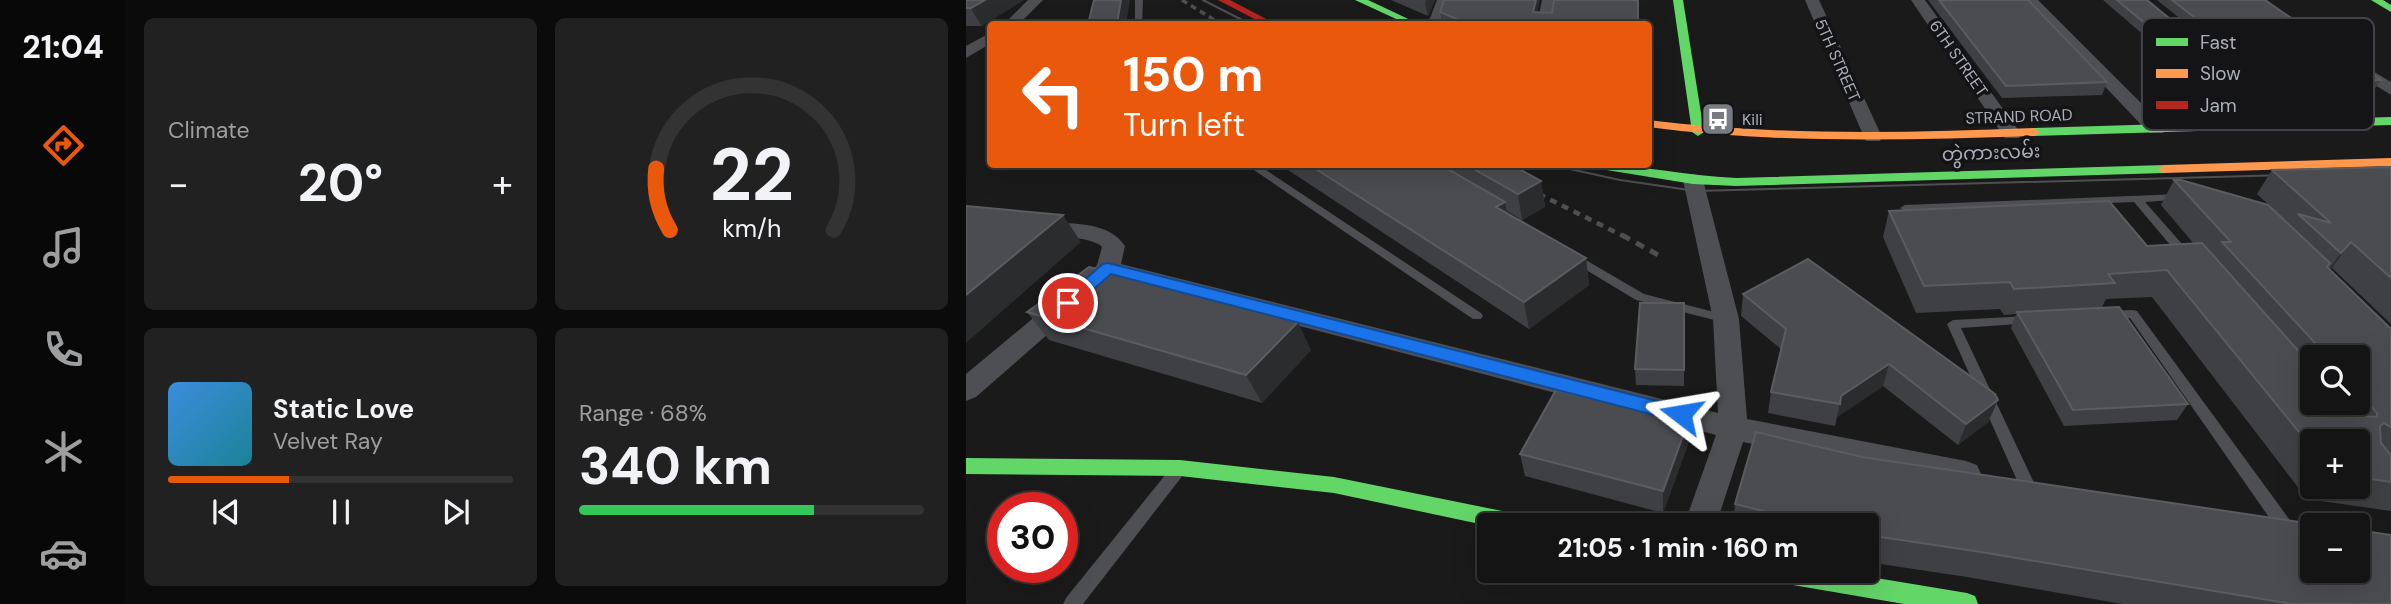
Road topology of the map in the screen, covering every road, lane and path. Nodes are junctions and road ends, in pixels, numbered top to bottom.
1 (1036, 0) edge
2 (1139, 0) edge
3 (1223, 0) edge
4 (1444, 0) edge
5 (1549, 0) edge
6 (1678, 0) edge
7 (1812, 0) edge
8 (1918, 0) edge
9 (2030, 0) edge
10 (2376, 0) edge
11 (1354, 5) edge
12 (2391, 9) edge
13 (1014, 21) edge
14 (1139, 21) edge
15 (1265, 21) edge
16 (1376, 21) edge
17 (1405, 21) edge
18 (1436, 21) edge
19 (1546, 21) edge
20 (987, 40) edge
21 (966, 53) edge
22 (2374, 78) edge
23 (2391, 90) edge
24 (1652, 112) edge
25 (2140, 112) joint
26 (2114, 113) dead end
27 (2063, 115) dead end
28 (1993, 117) junction
29 (1824, 120) dead end
30 (1652, 124) edge
31 (1867, 124) junction
32 (2142, 129) edge
33 (1698, 132) junction
34 (2012, 134) junction
35 (2391, 137) edge
36 (2391, 162) edge
37 (1256, 168) edge
38 (1619, 168) edge
39 (1693, 180) junction
40 (2189, 197) edge
41 (2136, 198) junction
42 (1905, 208) edge
43 (1018, 226) edge
44 (1567, 253) edge
45 (1108, 268) junction
46 (2199, 272) edge
47 (1477, 316) dead end
48 (2092, 316) edge
49 (2050, 318) edge
50 (1726, 319) junction
51 (966, 390) edge
52 (1733, 428) junction
53 (966, 466) edge
54 (1180, 468) junction
55 (2018, 485) joint
56 (1704, 513) edge
57 (1477, 515) edge
58 (2245, 522) edge
59 (2299, 531) edge
60 (1841, 583) edge
61 (1072, 604) edge
62 (1967, 604) edge

1 - 13 street
2 - 14 lane
3 - 15 main road
4 - 18 street
5 - 19 street
6 - 33 main road
7 - 31 street, 5TH STREET
8 - 28 street, 6TH STREET
9 - 25 street
10 - 12 main road
11 - 16 main road
11 - 17 main road
20 - 21 street
22 - 23 street
24 - 33 main road, STRAND ROAD
25 - 26 main road
27 - 28 main road, STRAND ROAD
28 - 34 street, 6TH STREET
29 - 33 main road, STRAND ROAD
30 - 33 main road, STRAND ROAD
31 - 33 main road, STRAND ROAD
31 - 34 main road, STRAND ROAD
32 - 34 main road, STRAND ROAD
33 - 35 main road
36 - 39 main road, တွဲကားလမ်း
37 - 47 lane
38 - 39 main road, တွဲကားလမ်း
39 - 50 street
40 - 41 lane
41 - 42 lane
41 - 46 lane
43 - 45 street
44 - 50 lane
45 - 51 street
45 - 52 street
48 - 59 lane
49 - 55 lane
50 - 52 street
52 - 55 street
52 - 56 street
53 - 54 main road
54 - 57 main road
54 - 61 lane
58 - 59 street
60 - 62 main road

